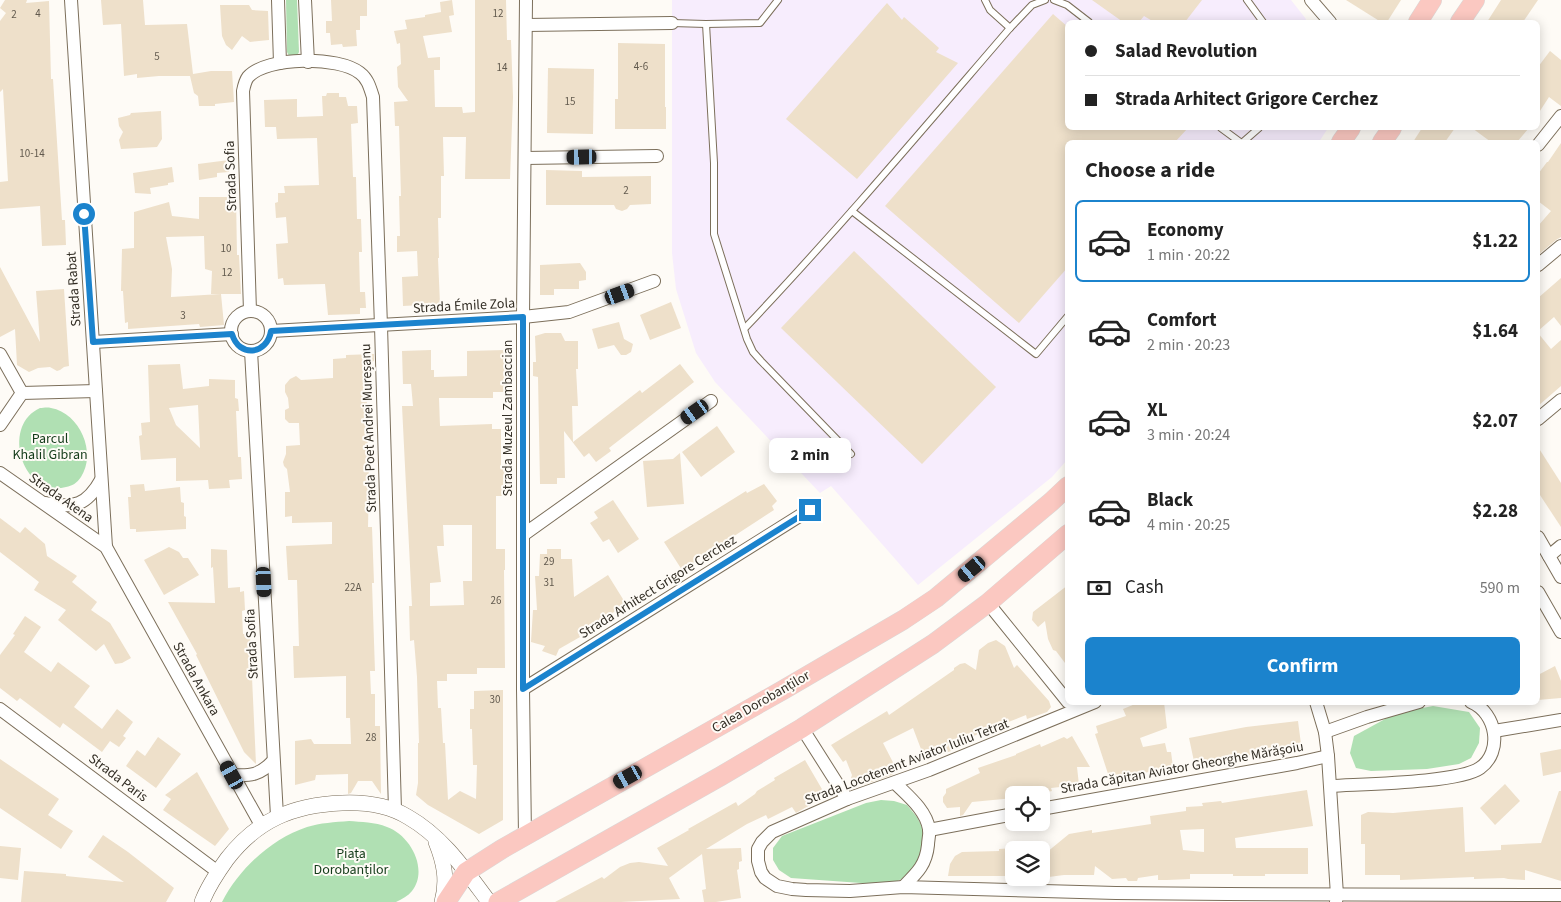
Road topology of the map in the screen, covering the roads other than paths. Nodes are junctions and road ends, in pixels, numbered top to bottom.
1 (71, 0) edge
2 (278, 0) edge
3 (305, 0) edge
4 (526, 0) edge
5 (778, 0) edge
6 (985, 0) edge
7 (1046, 0) edge
8 (1054, 0) edge
9 (1247, 0) edge
10 (1311, 0) edge
11 (1432, 0) edge
12 (1474, 0) edge
13 (1086, 20) edge
14 (1262, 20) edge
15 (1328, 20) edge
16 (1419, 20) edge
17 (1461, 20) edge
18 (672, 23) joint
19 (526, 24) junction
20 (706, 24) junction
21 (1010, 28) junction
22 (308, 62) junction
23 (280, 63) junction
24 (1561, 116) edge
25 (1224, 130) edge
26 (1257, 130) edge
27 (1238, 140) edge
28 (1244, 140) edge
29 (1540, 142) edge
30 (657, 156) dead end
31 (525, 158) junction
32 (852, 211) junction
33 (1561, 246) edge
34 (1540, 264) edge
35 (654, 281) dead end
36 (250, 311) junction
37 (523, 317) junction
38 (1065, 320) edge
39 (381, 326) junction
40 (745, 328) junction
41 (271, 331) junction
42 (232, 334) junction
43 (93, 342) junction
44 (252, 350) junction
45 (0, 354) edge
46 (96, 390) junction
47 (22, 393) junction
48 (1561, 400) edge
49 (711, 401) dead end
50 (1540, 417) edge
51 (0, 425) edge
52 (851, 454) dead end
53 (0, 473) edge
54 (102, 480) junction
55 (1065, 489) edge
56 (41, 502) junction
57 (810, 510) dead end
58 (523, 535) junction
59 (1065, 537) edge
60 (1540, 540) edge
61 (1561, 546) edge
62 (106, 547) junction
63 (1549, 556) junction
64 (1561, 577) edge
65 (1540, 595) edge
66 (988, 603) junction
67 (1561, 632) edge
68 (523, 689) junction
69 (1065, 699) edge
70 (1070, 705) edge
71 (1317, 705) edge
72 (1409, 705) edge
73 (1477, 705) edge
74 (0, 709) edge
75 (1561, 720) edge
76 (802, 728) junction
77 (1494, 731) junction
78 (1325, 732) junction
79 (1328, 756) junction
80 (273, 761) junction
81 (232, 775) junction
82 (895, 783) junction
83 (1331, 786) junction
84 (847, 799) junction
85 (1050, 807) edge
86 (395, 810) junction
87 (277, 816) junction
88 (1005, 816) edge
89 (261, 825) junction
90 (929, 830) junction
91 (434, 836) junction
92 (525, 836) junction
93 (218, 872) junction
94 (466, 872) junction
95 (903, 887) junction
96 (1561, 895) edge
97 (520, 896) edge
98 (868, 896) edge
99 (1114, 898) edge
100 (1226, 898) edge
101 (1336, 898) edge
102 (1447, 899) edge
103 (202, 902) edge
104 (442, 902) edge
105 (446, 902) edge
106 (488, 902) edge
107 (498, 902) edge

1 - 43 street, Strada Rabat
2 - 23 street
3 - 22 street
4 - 19 street, Strada Muzeul Zambaccian
5 - 20 lane
6 - 21 lane
7 - 21 lane
8 - 13 lane
9 - 14 lane
10 - 15 street
11 - 16 main road
12 - 17 main road
18 - 19 street
18 - 20 lane
19 - 31 street, Strada Muzeul Zambaccian
20 - 40 lane
21 - 32 lane
22 - 23 street, Strada Poet Andrei Mureșanu
22 - 39 street, Strada Poet Andrei Mureșanu
23 - 36 street, Strada Sofia
24 - 29 street
25 - 27 lane
26 - 28 lane
30 - 31 street
31 - 37 street, Strada Muzeul Zambaccian
32 - 38 lane
32 - 40 lane
33 - 34 street
35 - 37 street, Strada Émile Zola
36 - 41 street
36 - 42 street
37 - 39 street, Strada Émile Zola
37 - 58 street, Strada Muzeul Zambaccian
39 - 41 street, Strada Émile Zola
39 - 86 street, Strada Poet Andrei Mureșanu
40 - 52 lane
41 - 44 street
42 - 43 street
42 - 44 street
43 - 46 street, Strada Rabat
44 - 80 street, Strada Sofia
45 - 47 street
46 - 47 street
46 - 54 street, Strada Rabat
47 - 51 street
48 - 50 street
49 - 58 street
53 - 56 street, Strada Atena
54 - 56 street
54 - 62 street, Strada Rabat
55 - 92 main road, Calea Dorobanților
56 - 62 street, Strada Atena
57 - 68 street, Strada Arhitect Grigore Cerchez
58 - 68 street, Strada Muzeul Zambaccian
59 - 66 main road
60 - 63 street
61 - 63 street
62 - 81 street, Strada Ankara
63 - 64 street
65 - 67 street
66 - 69 street
66 - 76 main road
68 - 92 street, Strada Muzeul Zambaccian
70 - 82 street, Strada Locotenent Aviator Iuliu Tetrat
71 - 78 street
72 - 78 street
73 - 77 street
74 - 93 street, Strada Paris
75 - 77 street
76 - 84 street
76 - 97 main road
77 - 83 street
78 - 79 street
79 - 83 street
79 - 85 street, Strada Căpitan Aviator Gheorghe Mărășoiu
80 - 81 street
80 - 87 street, Strada Sofia
81 - 89 street, Strada Ankara
82 - 84 street, Strada Locotenent Aviator Iuliu Tetrat
82 - 90 street
83 - 101 street
84 - 98 street, Strada Locotenent Aviator Iuliu Tetrat
86 - 87 street
86 - 91 street
87 - 89 street
88 - 90 street
89 - 93 street
90 - 95 street
91 - 94 street
91 - 104 street
92 - 94 main road, Calea Dorobanților
93 - 103 street
94 - 105 main road, Calea Dorobanților
94 - 106 street
95 - 98 street
95 - 99 street
96 - 102 street
97 - 107 main road
99 - 100 street
100 - 101 street
101 - 102 street

